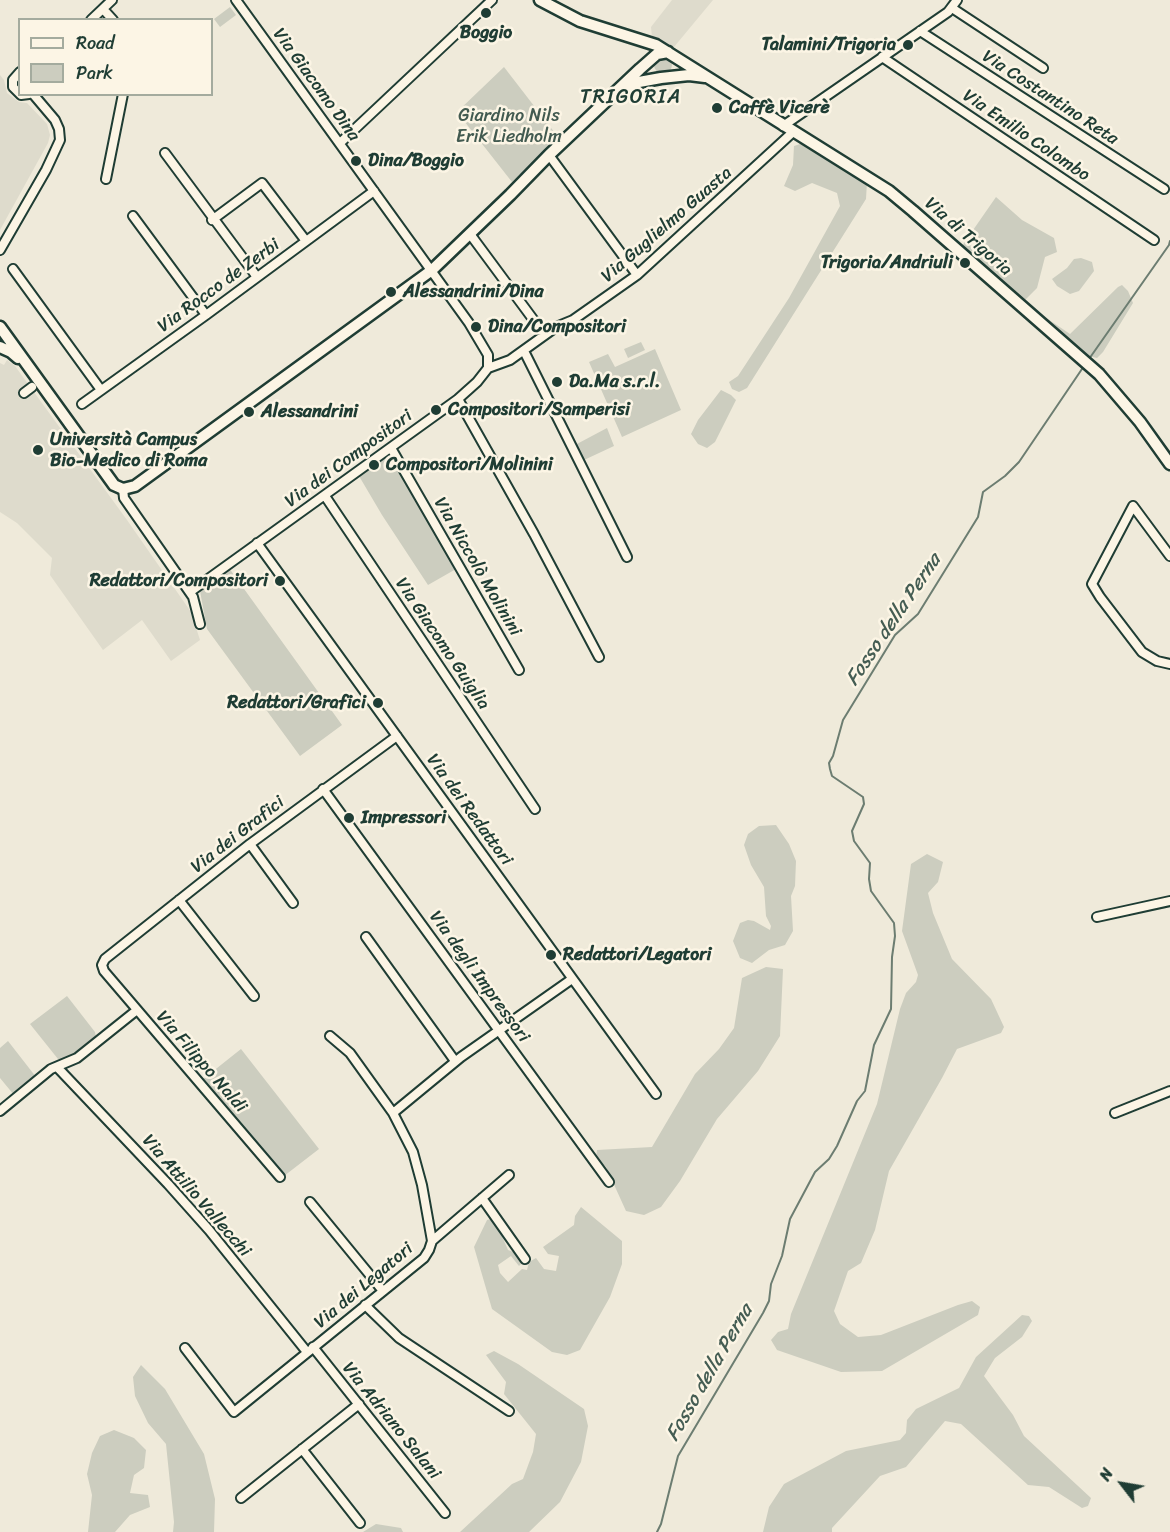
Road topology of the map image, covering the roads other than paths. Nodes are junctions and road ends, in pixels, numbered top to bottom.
1 (112, 0) edge
2 (236, 0) edge
3 (492, 0) edge
4 (540, 0) edge
5 (957, 0) edge
6 (952, 8) junction
7 (103, 9) junction
8 (94, 18) edge
9 (111, 18) edge
10 (920, 31) junction
11 (642, 39) junction
12 (671, 55) junction
13 (882, 57) junction
14 (652, 60) junction
15 (1043, 68) dead end
16 (18, 74) edge
17 (708, 77) junction
18 (665, 78) junction
19 (18, 92) edge
20 (617, 92) junction
21 (35, 96) edge
22 (123, 96) edge
23 (788, 129) junction
24 (340, 143) junction
25 (165, 153) dead end
26 (549, 155) junction
27 (106, 179) dead end
28 (1164, 189) dead end
29 (374, 191) junction
30 (133, 216) dead end
31 (212, 220) junction
32 (470, 234) junction
33 (1154, 240) dead end
34 (306, 241) junction
35 (0, 250) edge
36 (12, 269) dead end
37 (432, 270) junction
38 (637, 275) junction
39 (257, 277) junction
40 (206, 315) junction
41 (0, 327) edge
42 (541, 330) dead end
43 (0, 347) edge
44 (524, 351) junction
45 (27, 366) junction
46 (488, 368) junction
47 (32, 387) dead end
48 (101, 390) junction
49 (24, 393) dead end
50 (458, 399) junction
51 (82, 404) dead end
52 (391, 448) junction
53 (1170, 464) edge
54 (123, 489) junction
55 (325, 496) junction
56 (257, 543) junction
57 (1170, 556) edge
58 (627, 557) dead end
59 (190, 592) junction
60 (200, 624) dead end
61 (599, 657) dead end
62 (1170, 664) edge
63 (519, 670) dead end
64 (397, 736) junction
65 (323, 789) junction
66 (535, 809) dead end
67 (250, 844) junction
68 (179, 900) junction
69 (1170, 901) edge
70 (293, 903) dead end
71 (1096, 917) dead end
72 (366, 937) dead end
73 (102, 964) joint
74 (572, 979) junction
75 (254, 996) dead end
76 (137, 1010) junction
77 (499, 1030) junction
78 (330, 1036) dead end
79 (455, 1061) junction
80 (57, 1066) junction
81 (1170, 1090) edge
82 (656, 1094) dead end
83 (0, 1111) edge
84 (393, 1113) junction
85 (1115, 1113) dead end
86 (509, 1175) dead end
87 (280, 1177) dead end
88 (609, 1182) dead end
89 (482, 1198) junction
90 (310, 1202) dead end
91 (432, 1241) junction
92 (525, 1259) dead end
93 (383, 1291) junction
94 (365, 1305) junction
95 (185, 1348) dead end
96 (310, 1350) junction
97 (358, 1404) junction
98 (509, 1411) dead end
99 (302, 1449) junction
100 (241, 1498) dead end
101 (445, 1513) dead end
102 (360, 1523) dead end

1 - 7 street
2 - 24 street, Via Giacomo Dina
3 - 24 street
4 - 11 street, Via di Trigoria
5 - 6 street
6 - 10 street, Via Guglielmo Guasta
6 - 15 street
7 - 8 street
7 - 9 street
10 - 13 street, Via Guglielmo Guasta
10 - 28 street, Via Costantino Reta
11 - 12 street, Via di Trigoria
11 - 14 street
12 - 14 street
12 - 17 street, Via di Trigoria
12 - 18 street
13 - 23 street, Via Guglielmo Guasta
13 - 33 street, Via Emilio Colombo
14 - 18 street
14 - 20 street
16 - 19 street
17 - 18 street
17 - 23 street, Via di Trigoria
18 - 20 street
20 - 26 street
21 - 35 street
22 - 27 street
23 - 38 street, Via Guglielmo Guasta
23 - 53 street, Via di Trigoria
24 - 29 street, Via Giacomo Dina
25 - 31 street
26 - 32 street
26 - 38 street
29 - 34 street, Via Rocco de Zerbi
29 - 37 street, Via Giacomo Dina
30 - 40 street
31 - 34 street
31 - 39 street
32 - 37 street
32 - 42 street
34 - 39 street, Via Rocco de Zerbi
36 - 48 street
37 - 46 street, Via Giacomo Dina
37 - 54 street
38 - 44 street, Via Guglielmo Guasta
39 - 40 street, Via Rocco de Zerbi
40 - 48 street, Via Rocco de Zerbi
41 - 45 street
43 - 45 street
44 - 46 street, Via dei Compositori
44 - 58 street
45 - 54 street
46 - 50 street, Via dei Compositori
47 - 49 street
48 - 51 street, Via Rocco de Zerbi
50 - 52 street, Via dei Compositori
50 - 61 street
52 - 55 street, Via dei Compositori
52 - 63 street, Via Niccolò Molinini
54 - 59 street
55 - 56 street, Via dei Compositori
55 - 66 street, Via Giacomo Guiglia
56 - 59 street, Via dei Compositori
56 - 64 street, Via dei Redattori
57 - 62 street
59 - 60 street
64 - 65 street, Via dei Grafici
64 - 74 street, Via dei Redattori
65 - 67 street, Via dei Grafici
65 - 77 street, Via degli Impressori
67 - 68 street, Via dei Grafici
67 - 70 street
68 - 73 street, Via dei Grafici
68 - 75 street
69 - 71 street
72 - 79 street
73 - 76 street, Via Filippo Naldi
74 - 77 street
74 - 82 street, Via dei Redattori
76 - 80 street
76 - 87 street, Via Filippo Naldi
77 - 79 street
77 - 88 street, Via degli Impressori
78 - 84 street, Via dei Legatori
79 - 84 street
80 - 83 street
80 - 96 street, Via Attilio Vallecchi
81 - 85 street
84 - 91 street, Via dei Legatori
86 - 89 street
89 - 91 street
89 - 92 street
90 - 93 street
91 - 93 street, Via dei Legatori
93 - 94 street, Via dei Legatori
94 - 96 street, Via dei Legatori
94 - 98 street
95 - 96 street, Via dei Legatori
96 - 97 street, Via Adriano Salani
97 - 99 street
97 - 101 street, Via Adriano Salani
99 - 100 street
99 - 102 street

